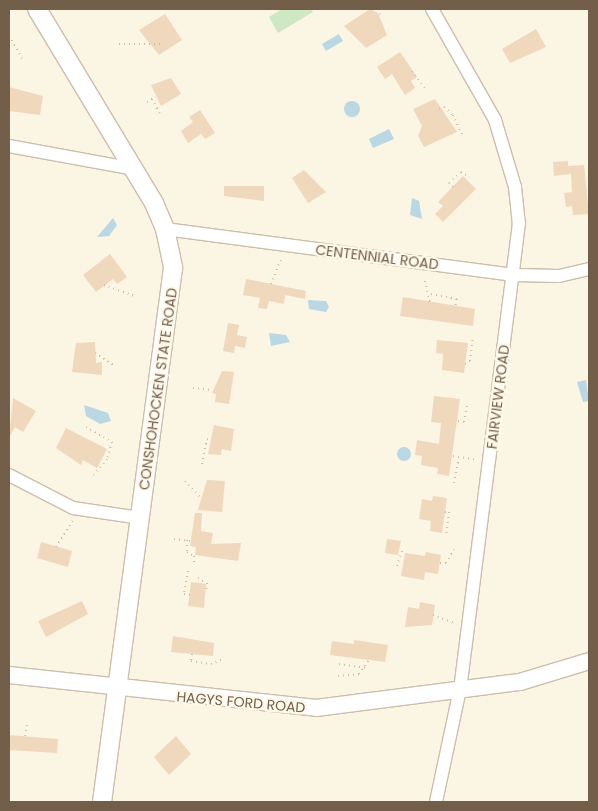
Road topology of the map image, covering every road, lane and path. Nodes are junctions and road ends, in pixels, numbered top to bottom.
1 (36, 9) edge
2 (100, 9) edge
3 (378, 9) edge
4 (432, 9) edge
5 (79, 10) edge
6 (381, 17) dead end
7 (9, 36) edge
8 (119, 44) dead end
9 (160, 44) dead end
10 (23, 60) dead end
11 (412, 71) dead end
12 (426, 89) dead end
13 (155, 96) dead end
14 (152, 99) junction
15 (147, 102) dead end
16 (440, 109) dead end
17 (11, 112) dead end
18 (160, 114) dead end
19 (9, 116) edge
20 (463, 136) dead end
21 (9, 146) edge
22 (134, 169) junction
23 (470, 177) dead end
24 (453, 187) dead end
25 (165, 229) junction
26 (283, 245) junction
27 (589, 270) edge
28 (514, 275) junction
29 (425, 281) dead end
30 (271, 284) dead end
31 (104, 285) dead end
32 (431, 294) junction
33 (135, 296) dead end
34 (430, 303) dead end
35 (455, 307) dead end
36 (473, 336) dead end
37 (95, 353) dead end
38 (465, 364) dead end
39 (115, 366) dead end
40 (193, 388) dead end
41 (213, 390) dead end
42 (466, 404) dead end
43 (458, 421) dead end
44 (86, 428) dead end
45 (212, 440) dead end
46 (453, 456) dead end
47 (459, 457) junction
48 (490, 462) junction
49 (202, 464) dead end
50 (9, 475) edge
51 (91, 478) dead end
52 (185, 481) dead end
53 (454, 483) dead end
54 (202, 499) dead end
55 (76, 509) junction
56 (445, 512) dead end
57 (141, 518) junction
58 (446, 536) dead end
59 (174, 538) dead end
60 (187, 540) junction
61 (191, 541) dead end
62 (56, 547) dead end
63 (454, 549) dead end
64 (402, 550) dead end
65 (194, 563) dead end
66 (440, 563) dead end
67 (397, 566) dead end
68 (188, 571) dead end
69 (198, 578) dead end
70 (206, 592) dead end
71 (190, 595) dead end
72 (434, 615) dead end
73 (468, 627) junction
74 (192, 654) dead end
75 (225, 658) dead end
76 (369, 660) dead end
77 (589, 661) edge
78 (339, 664) dead end
79 (367, 668) junction
80 (9, 675) edge
81 (338, 676) dead end
82 (115, 689) junction
83 (460, 689) junction
84 (27, 723) dead end
85 (25, 736) dead end
86 (102, 802) edge
87 (436, 802) edge

1 - 22 main road, CONSHOHOCKEN STATE ROAD
2 - 5 path
3 - 6 path
4 - 28 street, FAIRVIEW ROAD
7 - 10 path
8 - 9 path
11 - 12 path
13 - 14 path
14 - 15 path
14 - 18 path
16 - 20 path
17 - 19 path
21 - 22 street
22 - 25 main road, CONSHOHOCKEN STATE ROAD
23 - 24 path
25 - 26 street, CENTENNIAL ROAD
25 - 57 main road, CONSHOHOCKEN STATE ROAD
26 - 28 street, CENTENNIAL ROAD
26 - 30 path
27 - 28 street, CENTENNIAL ROAD
28 - 48 street, FAIRVIEW ROAD
29 - 32 path
31 - 33 path
32 - 34 path
32 - 35 path
36 - 38 path
37 - 39 path
40 - 41 path
42 - 43 path
44 - 51 path
45 - 49 path
46 - 47 path
47 - 48 path
47 - 53 path
48 - 73 street, FAIRVIEW ROAD
50 - 55 street
52 - 54 path
55 - 57 street
55 - 62 path
56 - 58 path
57 - 82 main road, CONSHOHOCKEN STATE ROAD
59 - 60 path
60 - 61 path
60 - 65 path
63 - 66 path
64 - 67 path
68 - 71 path
69 - 70 path
72 - 73 path
73 - 83 street, FAIRVIEW ROAD
74 - 75 path
76 - 79 path
77 - 83 street, HAGYS FORD ROAD
78 - 79 path
79 - 81 path
80 - 82 street, HAGYS FORD ROAD
82 - 83 street, HAGYS FORD ROAD
82 - 86 main road, CONSHOHOCKEN STATE ROAD
83 - 87 street, FAIRVIEW ROAD
84 - 85 path

